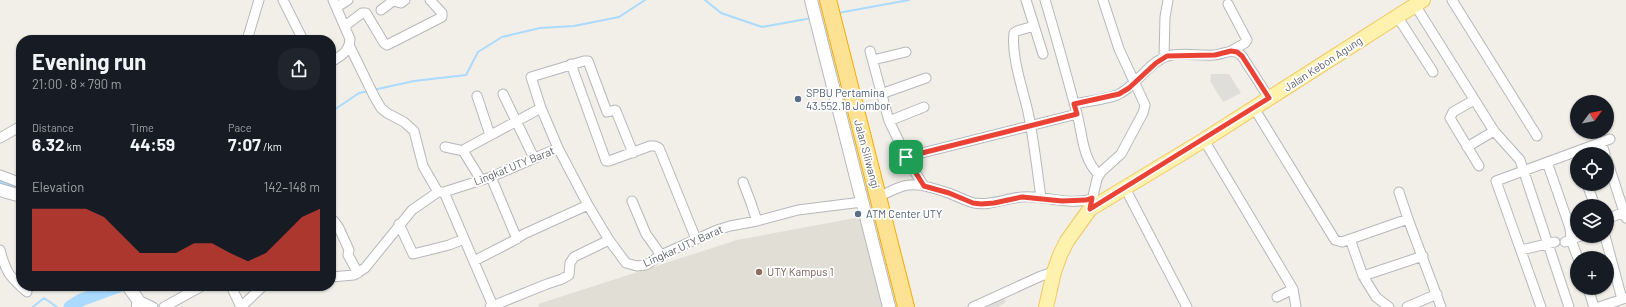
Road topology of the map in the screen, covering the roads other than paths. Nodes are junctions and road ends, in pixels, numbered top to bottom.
1 (259, 0) edge
2 (283, 0) edge
3 (348, 0) edge
4 (405, 0) edge
5 (430, 0) edge
6 (811, 0) edge
7 (818, 0) edge
8 (828, 0) edge
9 (835, 0) edge
10 (1026, 0) edge
11 (1045, 0) edge
12 (1103, 0) edge
13 (1168, 0) edge
14 (1452, 0) edge
15 (1419, 2) edge
16 (335, 3) edge
17 (1228, 4) dead end
18 (381, 10) dead end
19 (1397, 16) junction
20 (345, 26) junction
21 (1034, 26) junction
22 (248, 35) edge
23 (300, 35) edge
24 (834, 42) junction
25 (349, 45) junction
26 (870, 50) dead end
27 (1231, 51) junction
28 (906, 52) dead end
29 (1043, 54) dead end
30 (1164, 57) junction
31 (336, 58) edge
32 (873, 60) junction
33 (571, 64) junction
34 (1433, 72) dead end
35 (926, 78) dead end
36 (1134, 82) junction
37 (503, 94) dead end
38 (881, 94) junction
39 (477, 96) dead end
40 (1269, 98) junction
41 (1474, 100) junction
42 (1074, 104) junction
43 (924, 107) dead end
44 (541, 108) junction
45 (1254, 108) junction
46 (1077, 114) junction
47 (516, 120) junction
48 (889, 121) junction
49 (1030, 125) junction
50 (16, 129) edge
51 (1494, 131) junction
52 (490, 135) junction
53 (1537, 136) dead end
54 (0, 138) edge
55 (1204, 140) junction
56 (446, 147) dead end
57 (1467, 147) junction
58 (1589, 147) edge
59 (1605, 147) edge
60 (558, 148) junction
61 (464, 152) junction
62 (633, 153) junction
63 (1570, 155) edge
64 (906, 157) junction
65 (534, 158) junction
66 (1547, 162) junction
67 (1479, 166) dead end
68 (1523, 171) junction
69 (1099, 175) junction
70 (0, 176) edge
71 (491, 177) junction
72 (481, 180) junction
73 (16, 181) edge
74 (1614, 181) edge
75 (743, 182) dead end
76 (924, 186) junction
77 (1125, 188) junction
78 (0, 190) edge
79 (441, 192) junction
80 (1398, 192) dead end
81 (884, 194) junction
82 (16, 195) edge
83 (1041, 198) junction
84 (632, 201) dead end
85 (862, 202) junction
86 (1091, 204) junction
87 (588, 205) junction
88 (1625, 215) edge
89 (1614, 217) edge
90 (1408, 219) junction
91 (756, 221) junction
92 (336, 224) edge
93 (400, 224) junction
94 (1570, 227) edge
95 (464, 239) junction
96 (517, 239) junction
97 (1350, 239) junction
98 (1570, 239) edge
99 (609, 240) junction
100 (696, 240) junction
101 (1560, 242) junction
102 (1607, 243) edge
103 (0, 250) edge
104 (1521, 250) junction
105 (1570, 251) edge
106 (661, 256) junction
107 (1423, 256) junction
108 (474, 261) junction
109 (1054, 272) junction
110 (358, 273) junction
111 (1363, 276) junction
112 (336, 277) edge
113 (16, 282) edge
114 (1293, 289) junction
115 (193, 291) edge
116 (233, 291) edge
117 (258, 291) edge
118 (1436, 294) junction
119 (1590, 295) edge
120 (135, 297) edge
121 (1277, 297) dead end
122 (1625, 299) edge
123 (492, 306) edge
124 (153, 307) edge
125 (164, 307) edge
126 (241, 307) edge
127 (889, 307) edge
128 (897, 307) edge
129 (906, 307) edge
130 (913, 307) edge
131 (973, 307) edge
132 (1046, 307) edge
133 (1187, 307) edge
134 (1296, 307) edge
135 (1389, 307) edge
136 (1407, 307) edge
137 (1441, 307) edge
138 (1541, 307) edge
139 (1569, 307) edge
140 (1594, 307) edge
141 (1599, 307) edge
142 (1608, 307) edge

1 - 22 street
2 - 23 street
3 - 16 street
4 - 18 street
5 - 20 street
6 - 24 street
7 - 24 highway, Jalan Siliwangi
8 - 24 highway, Jalan Siliwangi
9 - 24 street
10 - 21 street
11 - 42 street
12 - 36 street
13 - 30 street
14 - 53 street
15 - 19 main road, Jalan Kebon Agung
15 - 41 street
16 - 20 street
17 - 27 street
19 - 34 street
19 - 40 main road, Jalan Kebon Agung
20 - 25 street
21 - 29 street
21 - 49 street
24 - 81 street
24 - 85 street
24 - 128 highway, Jalan Siliwangi
24 - 129 highway, Jalan Siliwangi
25 - 31 street
25 - 79 street
26 - 32 street
27 - 30 street
27 - 40 street
28 - 32 street
30 - 36 street
32 - 38 street
33 - 44 street
33 - 62 street
33 - 62 street
35 - 38 street
36 - 42 street
36 - 69 street
37 - 47 street
38 - 48 street
39 - 52 street
40 - 45 main road, Jalan Kebon Agung
41 - 51 street
41 - 57 street
42 - 46 street
43 - 48 street
44 - 47 street
44 - 60 street
45 - 55 main road, Jalan Kebon Agung
45 - 97 street
46 - 49 street
46 - 69 street
47 - 52 street
47 - 65 street
48 - 64 street
49 - 64 street
49 - 83 street
50 - 54 street
51 - 57 street
51 - 68 street
52 - 61 street
55 - 77 main road, Jalan Kebon Agung
55 - 114 street
56 - 61 street
57 - 67 street
58 - 59 street
60 - 65 street, Lingkat UTY Barat
60 - 87 street, Lingkat UTY Barat
61 - 72 street
62 - 100 street
63 - 66 street
64 - 76 street
65 - 71 street, Lingkat UTY Barat
66 - 68 street
66 - 94 street
68 - 101 street
68 - 104 street
69 - 86 street
70 - 73 street
71 - 72 street, Lingkat UTY Barat
71 - 96 street
72 - 79 street, Lingkat UTY Barat
74 - 88 street
75 - 91 street
76 - 81 street
76 - 83 street
77 - 86 main road, Jalan Kebon Agung
77 - 133 street
78 - 82 street
79 - 93 street
79 - 95 street
80 - 90 street
81 - 130 street
83 - 86 street
84 - 106 street
85 - 91 street, Lingkar UTY Barat
85 - 127 street
86 - 109 main road, Jalan Kebon Agung
87 - 96 street
87 - 99 street, Lingkat UTY Barat
88 - 89 street
90 - 97 street
90 - 107 street
91 - 100 street, Lingkar UTY Barat
92 - 110 street
93 - 95 street
93 - 110 street
94 - 101 street
95 - 108 street
96 - 108 street
97 - 111 street
98 - 101 street
99 - 106 street, Lingkar UTY Barat
99 - 123 street
100 - 106 street, Lingkar UTY Barat
101 - 104 street
101 - 105 street
101 - 139 street
102 - 122 street
103 - 113 street
104 - 138 street
107 - 111 street
107 - 118 street
108 - 123 street
109 - 131 street
109 - 132 main road, Jalan Kebon Agung
110 - 112 street
111 - 135 street
114 - 121 street
114 - 134 street
115 - 125 street
116 - 126 street
117 - 126 street
118 - 136 street
118 - 137 street
119 - 140 street
120 - 124 street
122 - 141 street
122 - 142 street

